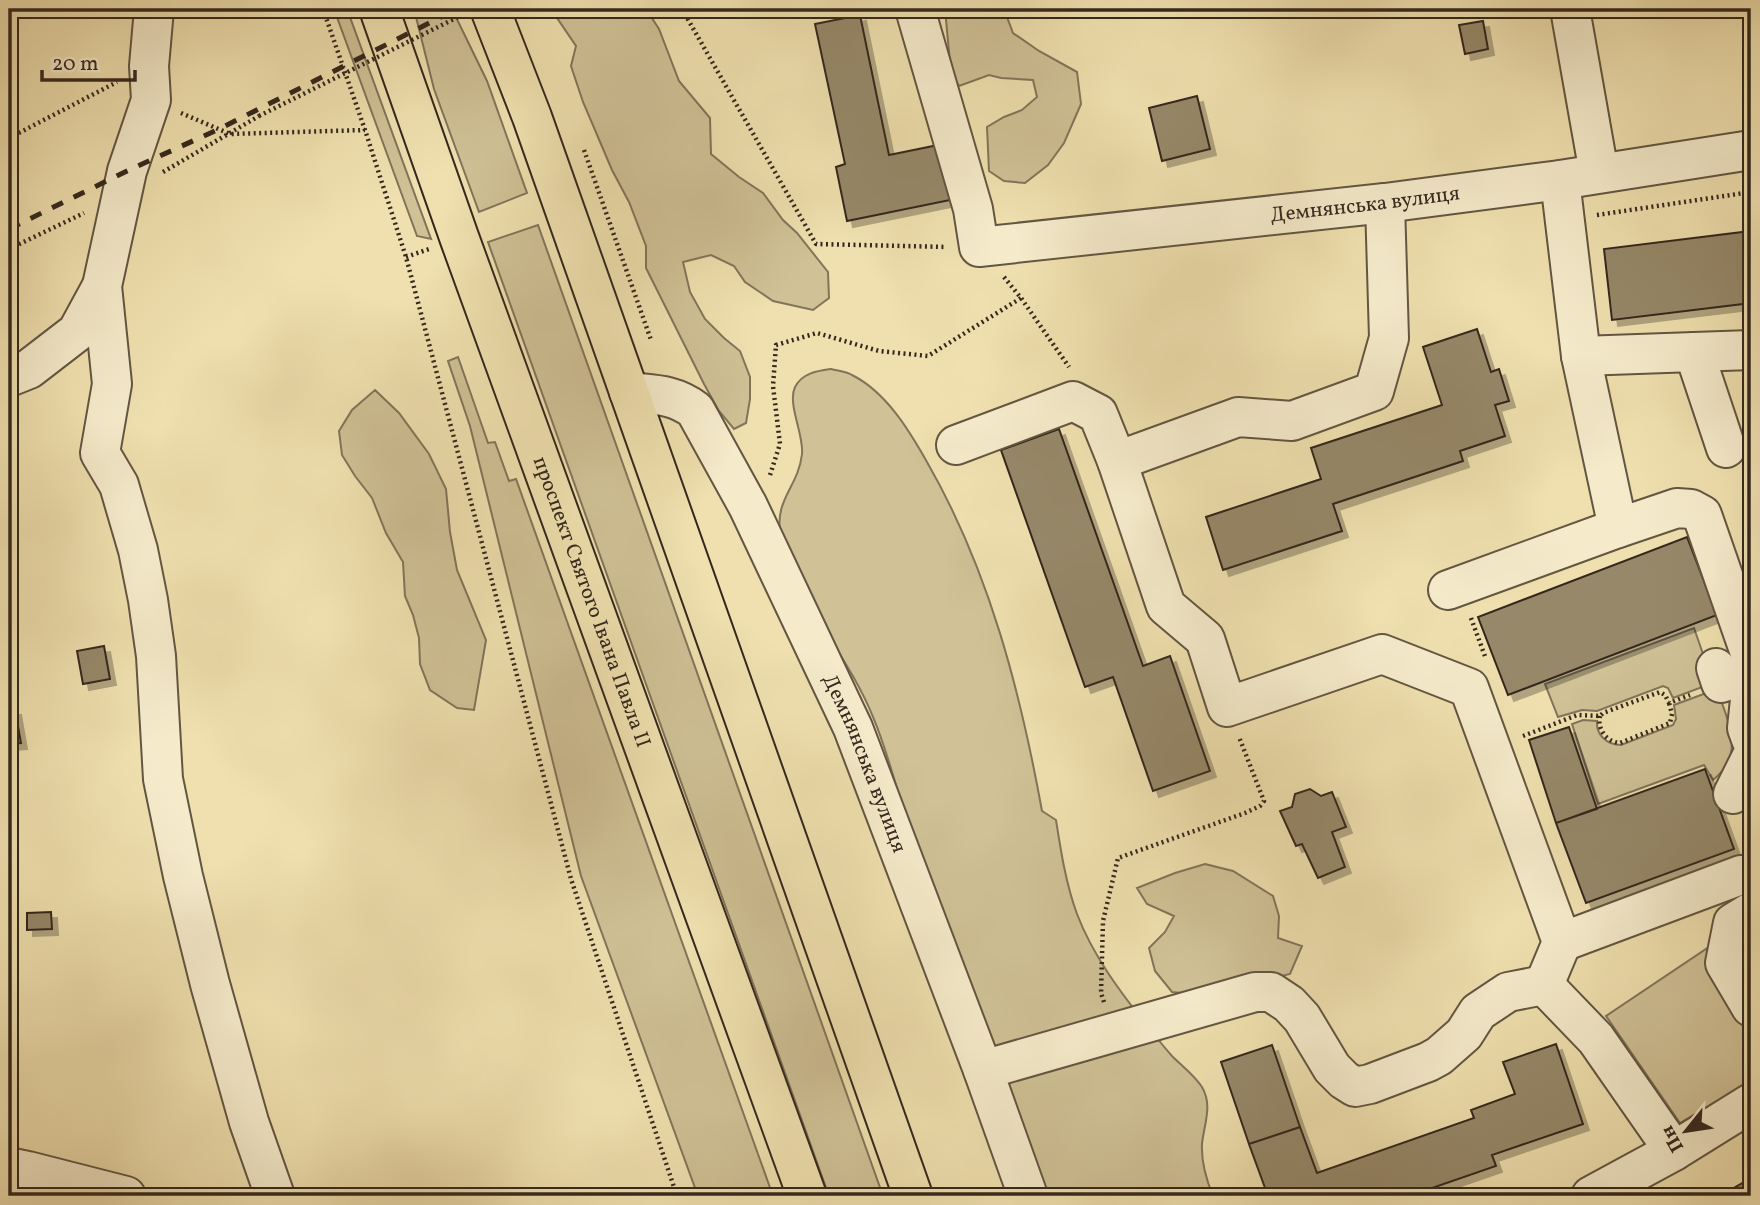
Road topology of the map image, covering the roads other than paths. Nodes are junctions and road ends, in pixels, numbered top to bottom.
1 (154, 9) edge
2 (379, 9) edge
3 (915, 9) edge
4 (1570, 9) edge
5 (486, 13) edge
6 (1751, 150) edge
7 (1599, 173) junction
8 (1560, 180) junction
9 (1385, 203) junction
10 (102, 286) junction
11 (1751, 350) edge
12 (1694, 352) junction
13 (1581, 356) junction
14 (9, 377) edge
15 (629, 392) junction
16 (956, 445) dead end
17 (1726, 447) dead end
18 (1117, 461) junction
19 (1618, 528) junction
20 (1448, 590) dead end
21 (1751, 656) edge
22 (1735, 678) edge
23 (1751, 739) edge
24 (1751, 758) edge
25 (1733, 794) dead end
26 (1741, 875) dead end
27 (1751, 912) edge
28 (1562, 942) junction
29 (1544, 985) junction
30 (1751, 1007) edge
31 (983, 1070) junction
32 (1751, 1103) edge
33 (1674, 1151) junction
34 (9, 1167) edge
35 (126, 1196) edge
36 (275, 1196) edge
37 (807, 1196) edge
38 (913, 1196) edge
39 (1028, 1196) edge
40 (1591, 1196) edge

1 - 10 street
2 - 37 main road, проспект Святого Івана Павла II
3 - 9 street, Демнянська вулиця
4 - 7 street
5 - 15 main road
6 - 7 street, Демнянська вулиця
7 - 8 street, Демнянська вулиця
8 - 9 street, Демнянська вулиця
8 - 13 street
9 - 18 street
10 - 14 street
10 - 36 street
11 - 12 street
12 - 13 street
12 - 17 street
13 - 19 street
15 - 31 street, Демнянська вулиця
15 - 38 main road
16 - 18 street
18 - 28 street
19 - 20 street
19 - 21 street
22 - 23 street
24 - 25 street
26 - 28 street
27 - 30 street
28 - 29 street
29 - 31 street
29 - 33 street
31 - 39 street, Демнянська вулиця
32 - 33 street
33 - 40 street
34 - 35 street

